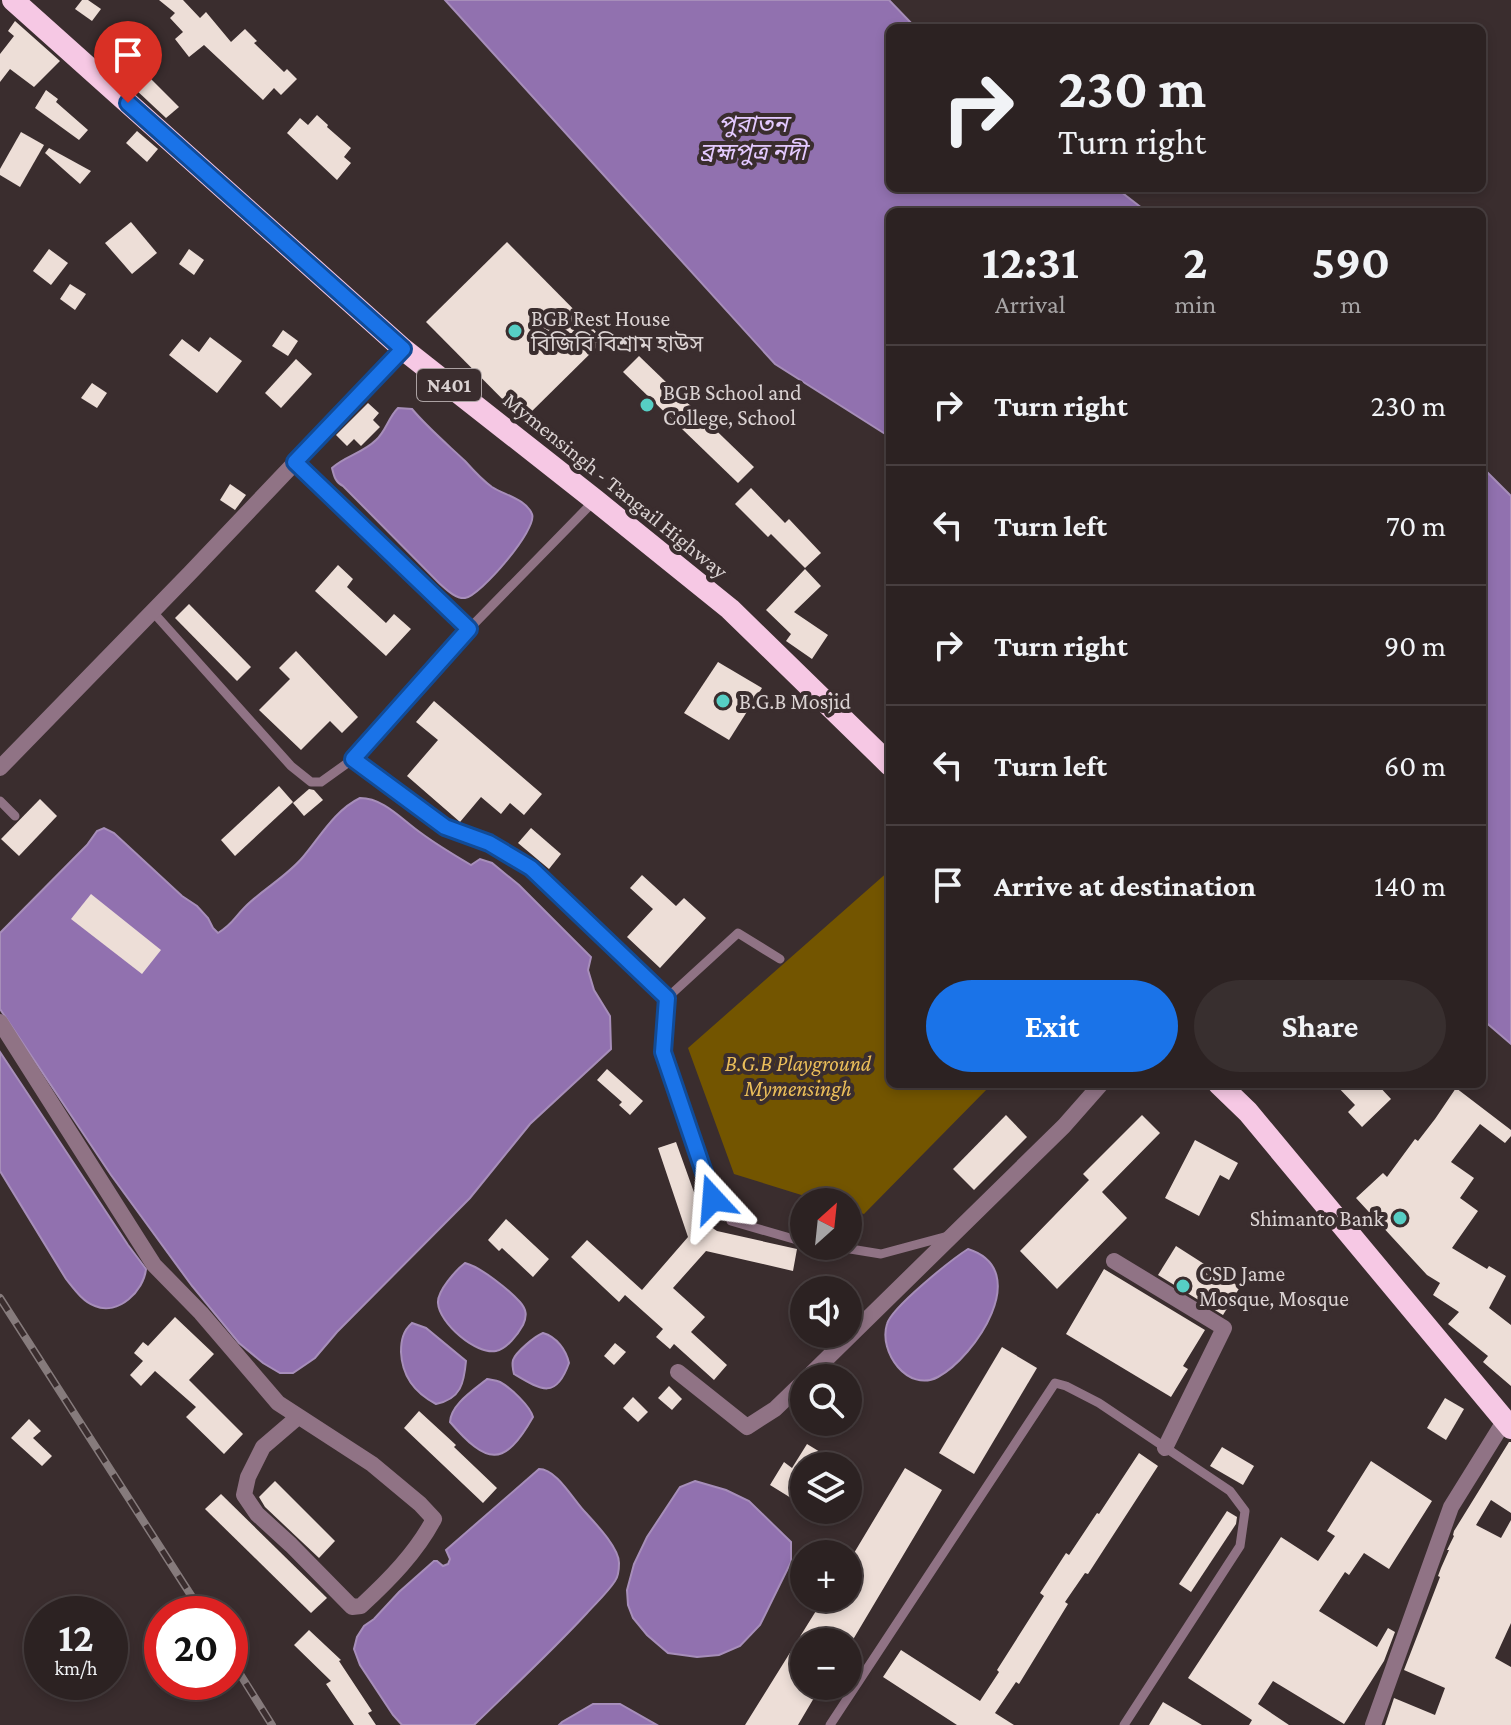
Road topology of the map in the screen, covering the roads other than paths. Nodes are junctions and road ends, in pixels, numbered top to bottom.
1 (13, 0) edge
2 (403, 349) junction
3 (295, 462) junction
4 (595, 500) junction
5 (152, 611) junction
6 (469, 629) junction
7 (353, 759) junction
8 (886, 761) edge
9 (0, 768) edge
10 (0, 801) edge
11 (15, 816) dead end
12 (780, 959) dead end
13 (667, 998) junction
14 (0, 1022) edge
15 (1097, 1088) edge
16 (1223, 1088) edge
17 (713, 1199) dead end
18 (731, 1221) dead end
19 (955, 1234) junction
20 (790, 1238) edge
21 (862, 1251) edge
22 (1114, 1261) dead end
23 (821, 1364) edge
24 (678, 1372) dead end
25 (790, 1394) edge
26 (298, 1417) junction
27 (1508, 1424) edge
28 (1165, 1448) junction
29 (830, 1725) edge
30 (1124, 1725) edge
31 (1373, 1725) edge

1 - 2 highway, Mymensingh - Tangail Highway / N401
2 - 3 street
2 - 4 highway, Mymensingh - Tangail Highway / N401
3 - 5 street
3 - 6 lane
4 - 6 lane
4 - 8 highway, Mymensingh - Tangail Highway / N401
5 - 7 lane
5 - 9 street
6 - 7 lane
7 - 13 lane
10 - 11 lane
12 - 13 lane
13 - 17 lane
14 - 26 street
15 - 19 street
16 - 27 highway
18 - 20 lane
19 - 21 lane
19 - 23 street
22 - 28 street
24 - 25 street
26 - 26 street
27 - 31 street
28 - 29 lane
28 - 30 lane

